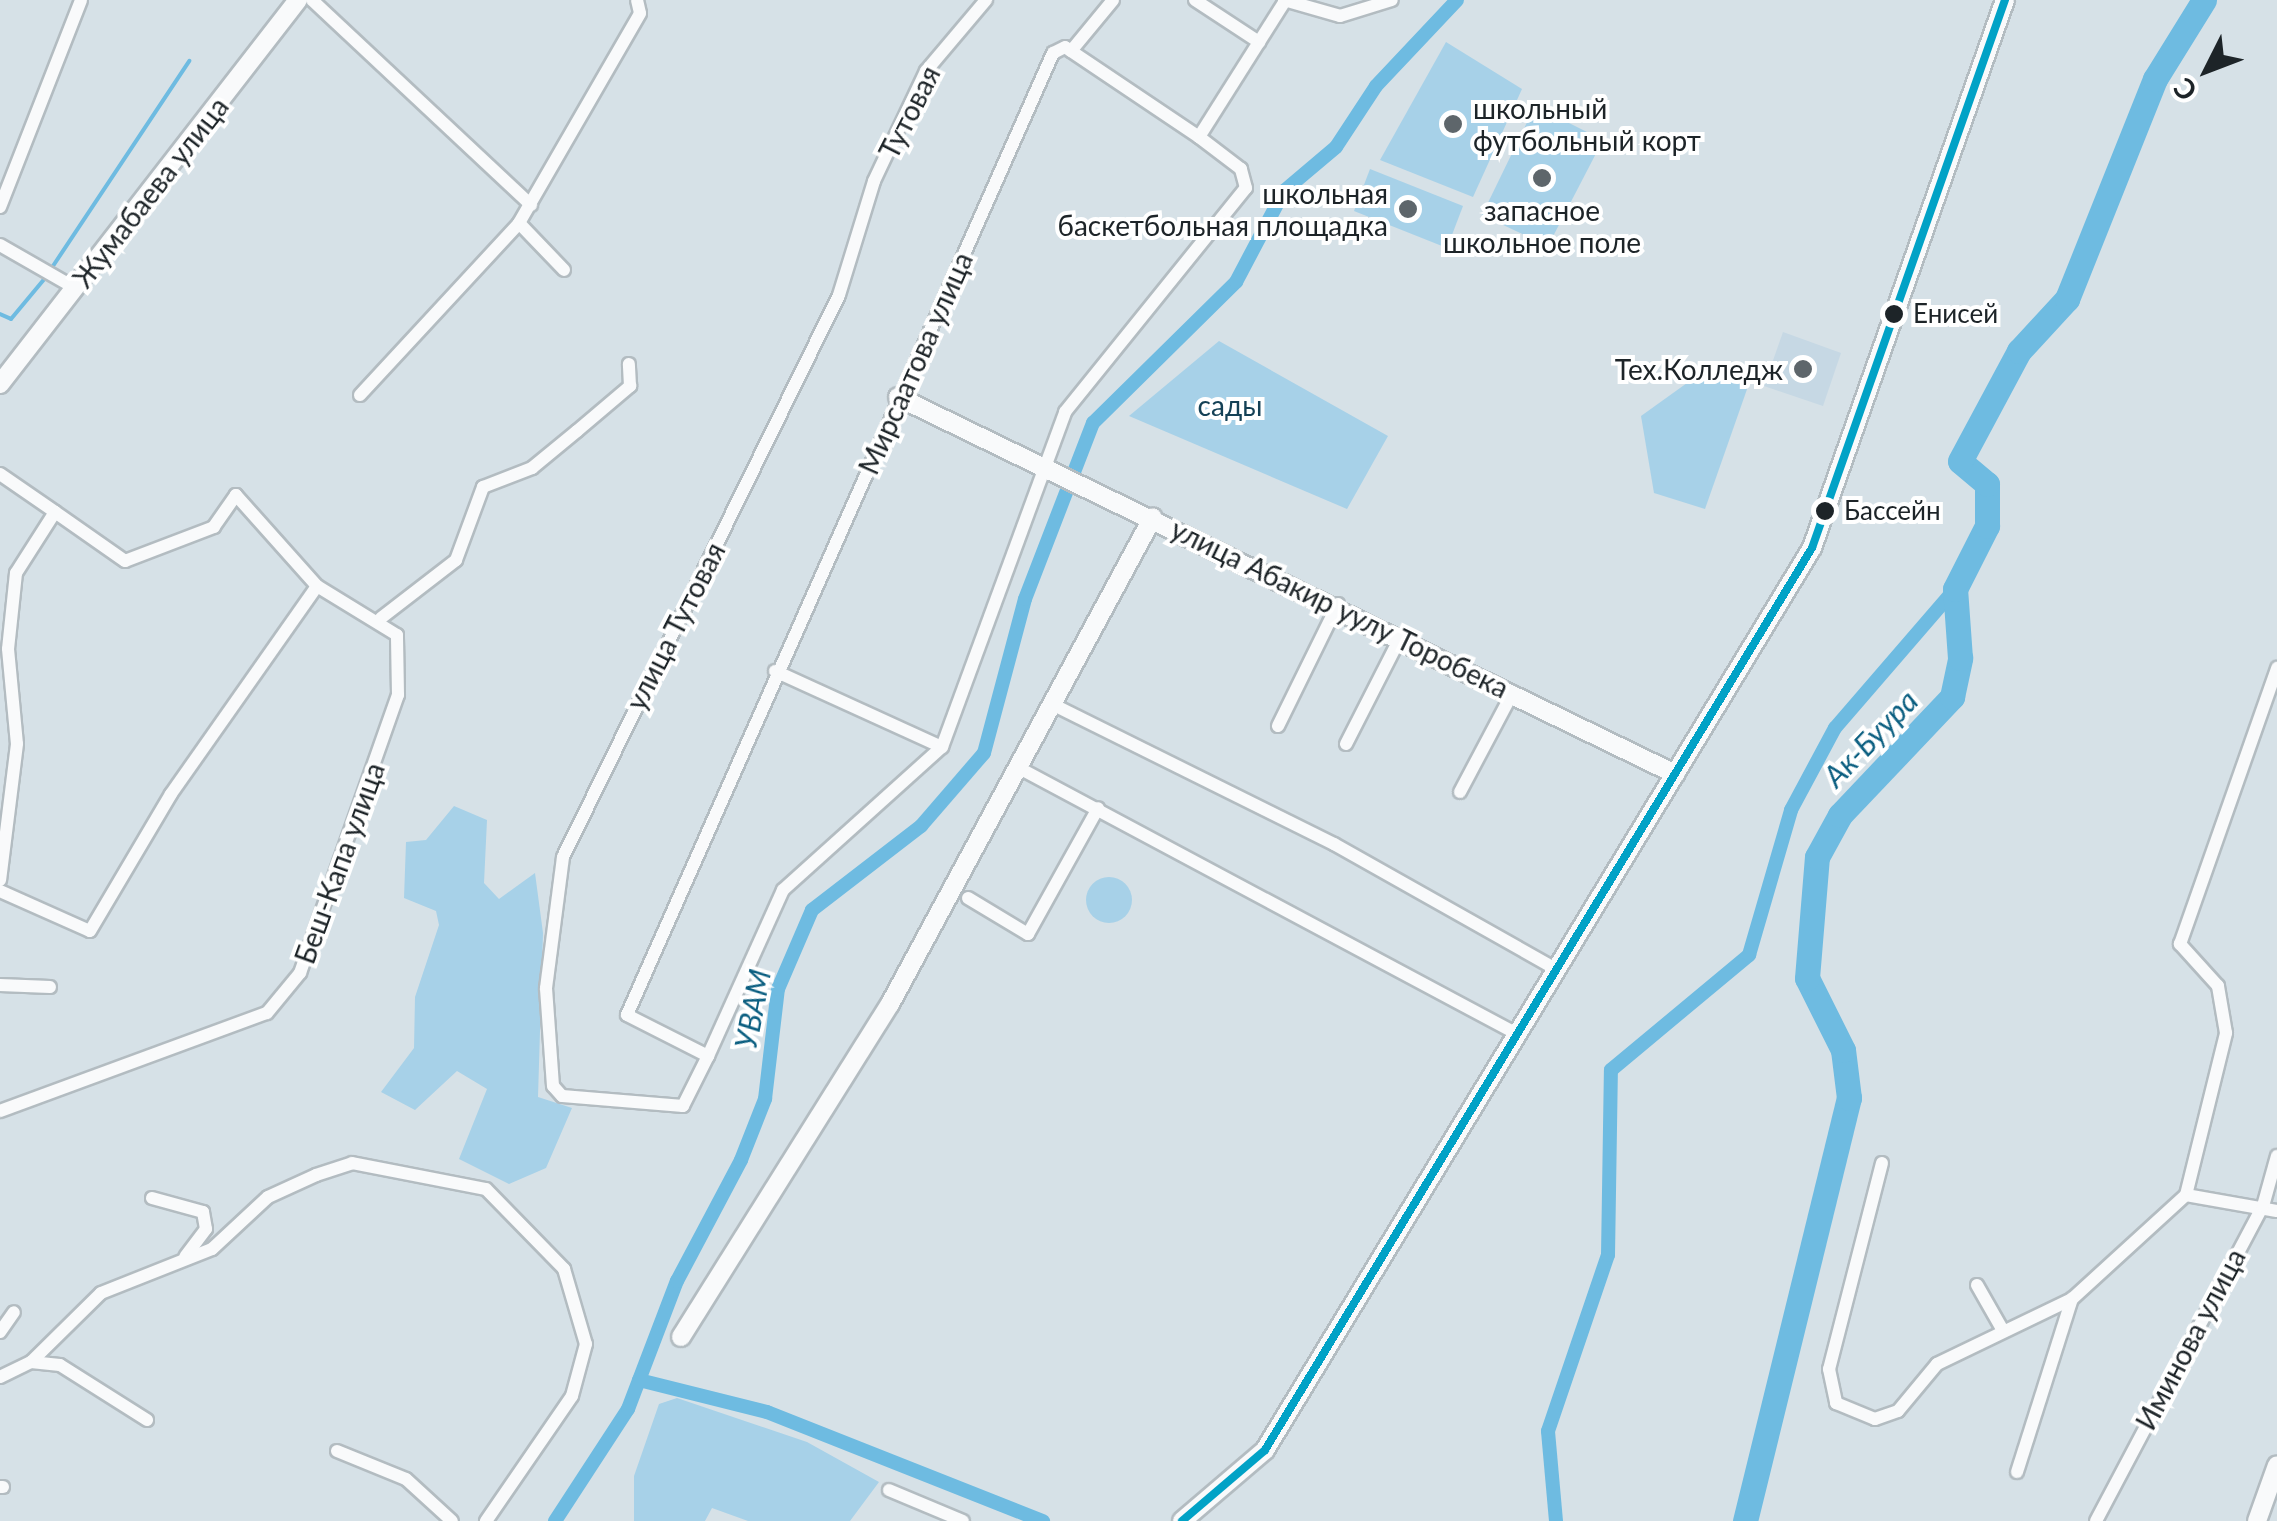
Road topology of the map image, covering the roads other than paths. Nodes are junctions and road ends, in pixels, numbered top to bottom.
1 (81, 0) edge
2 (298, 0) edge
3 (312, 0) edge
4 (636, 0) edge
5 (986, 0) edge
6 (1112, 0) edge
7 (1194, 0) edge
8 (1285, 0) edge
9 (1392, 0) edge
10 (2005, 0) edge
11 (1259, 42) junction
12 (1071, 51) junction
13 (1199, 137) junction
14 (874, 181) joint
15 (531, 205) junction
16 (0, 206) edge
17 (519, 223) junction
18 (0, 245) edge
19 (564, 270) dead end
20 (75, 288) junction
21 (629, 364) dead end
22 (0, 384) edge
23 (360, 395) dead end
24 (898, 396) junction
25 (1049, 473) junction
26 (0, 474) edge
27 (55, 512) junction
28 (1153, 517) junction
29 (317, 586) junction
30 (1338, 604) junction
31 (381, 618) junction
32 (1401, 636) junction
33 (2277, 668) edge
34 (776, 671) junction
35 (1513, 692) junction
36 (1058, 706) junction
37 (1278, 726) dead end
38 (1346, 744) dead end
39 (942, 747) junction
40 (1021, 769) junction
41 (1675, 774) junction
42 (1460, 792) dead end
43 (1098, 808) junction
44 (0, 880) edge
45 (0, 891) edge
46 (968, 898) dead end
47 (1556, 969) junction
48 (0, 984) edge
49 (50, 987) dead end
50 (1517, 1034) junction
51 (708, 1056) junction
52 (0, 1111) edge
53 (2277, 1156) edge
54 (1882, 1162) dead end
55 (2186, 1195) junction
56 (152, 1198) dead end
57 (2270, 1208) edge
58 (172, 1268) junction
59 (1977, 1286) dead end
60 (2072, 1299) junction
61 (14, 1312) dead end
62 (2002, 1327) junction
63 (0, 1332) edge
64 (681, 1337) dead end
65 (31, 1362) junction
66 (0, 1377) edge
67 (146, 1420) dead end
68 (337, 1451) dead end
69 (2277, 1465) edge
70 (2017, 1472) dead end
71 (2274, 1486) edge
72 (889, 1490) dead end
73 (452, 1521) edge
74 (486, 1521) edge
75 (963, 1521) edge
76 (1182, 1521) edge
77 (2096, 1521) edge
78 (2257, 1521) edge

1 - 16 street
2 - 20 street, Жумабаева улица
3 - 15 street
4 - 15 street
5 - 14 street, Тутовая
6 - 12 street
7 - 11 street
8 - 9 street
8 - 11 street
10 - 41 street
11 - 13 street
12 - 13 street
12 - 24 street, Мирсаатова улица
13 - 25 street
14 - 51 street, улица Тутовая
15 - 17 street
17 - 19 street
17 - 23 street
18 - 20 street
20 - 22 street, Жумабаева улица
21 - 31 street
24 - 25 street
24 - 34 street, Мирсаатова улица
25 - 28 street
25 - 39 street
26 - 27 street
27 - 29 street
27 - 44 street
28 - 30 street, улица Абакир уулу Торобека
28 - 36 street, улица Абакир уулу Торобека
29 - 31 street
29 - 45 street
30 - 32 street, улица Абакир уулу Торобека
30 - 37 street
31 - 52 street, Беш-Капа улица
32 - 35 street, улица Абакир уулу Торобека
32 - 38 street
33 - 55 street
34 - 39 street
34 - 51 street, Мирсаатова улица
35 - 41 street, улица Абакир уулу Торобека
35 - 42 street
36 - 40 street, улица Абакир уулу Торобека
36 - 47 street
39 - 51 street
40 - 43 street
40 - 64 street, улица Абакир уулу Торобека
41 - 47 street
43 - 46 street
43 - 50 street
47 - 50 street
48 - 49 street
50 - 76 street
53 - 57 street, Иминова улица
54 - 62 street
55 - 57 street
55 - 60 street
56 - 58 street
57 - 77 street, Иминова улица
58 - 65 street
58 - 74 street
59 - 62 street
60 - 62 street
60 - 70 street
61 - 63 street
65 - 66 street
65 - 67 street
68 - 73 street
69 - 71 street
71 - 78 street
72 - 75 street

